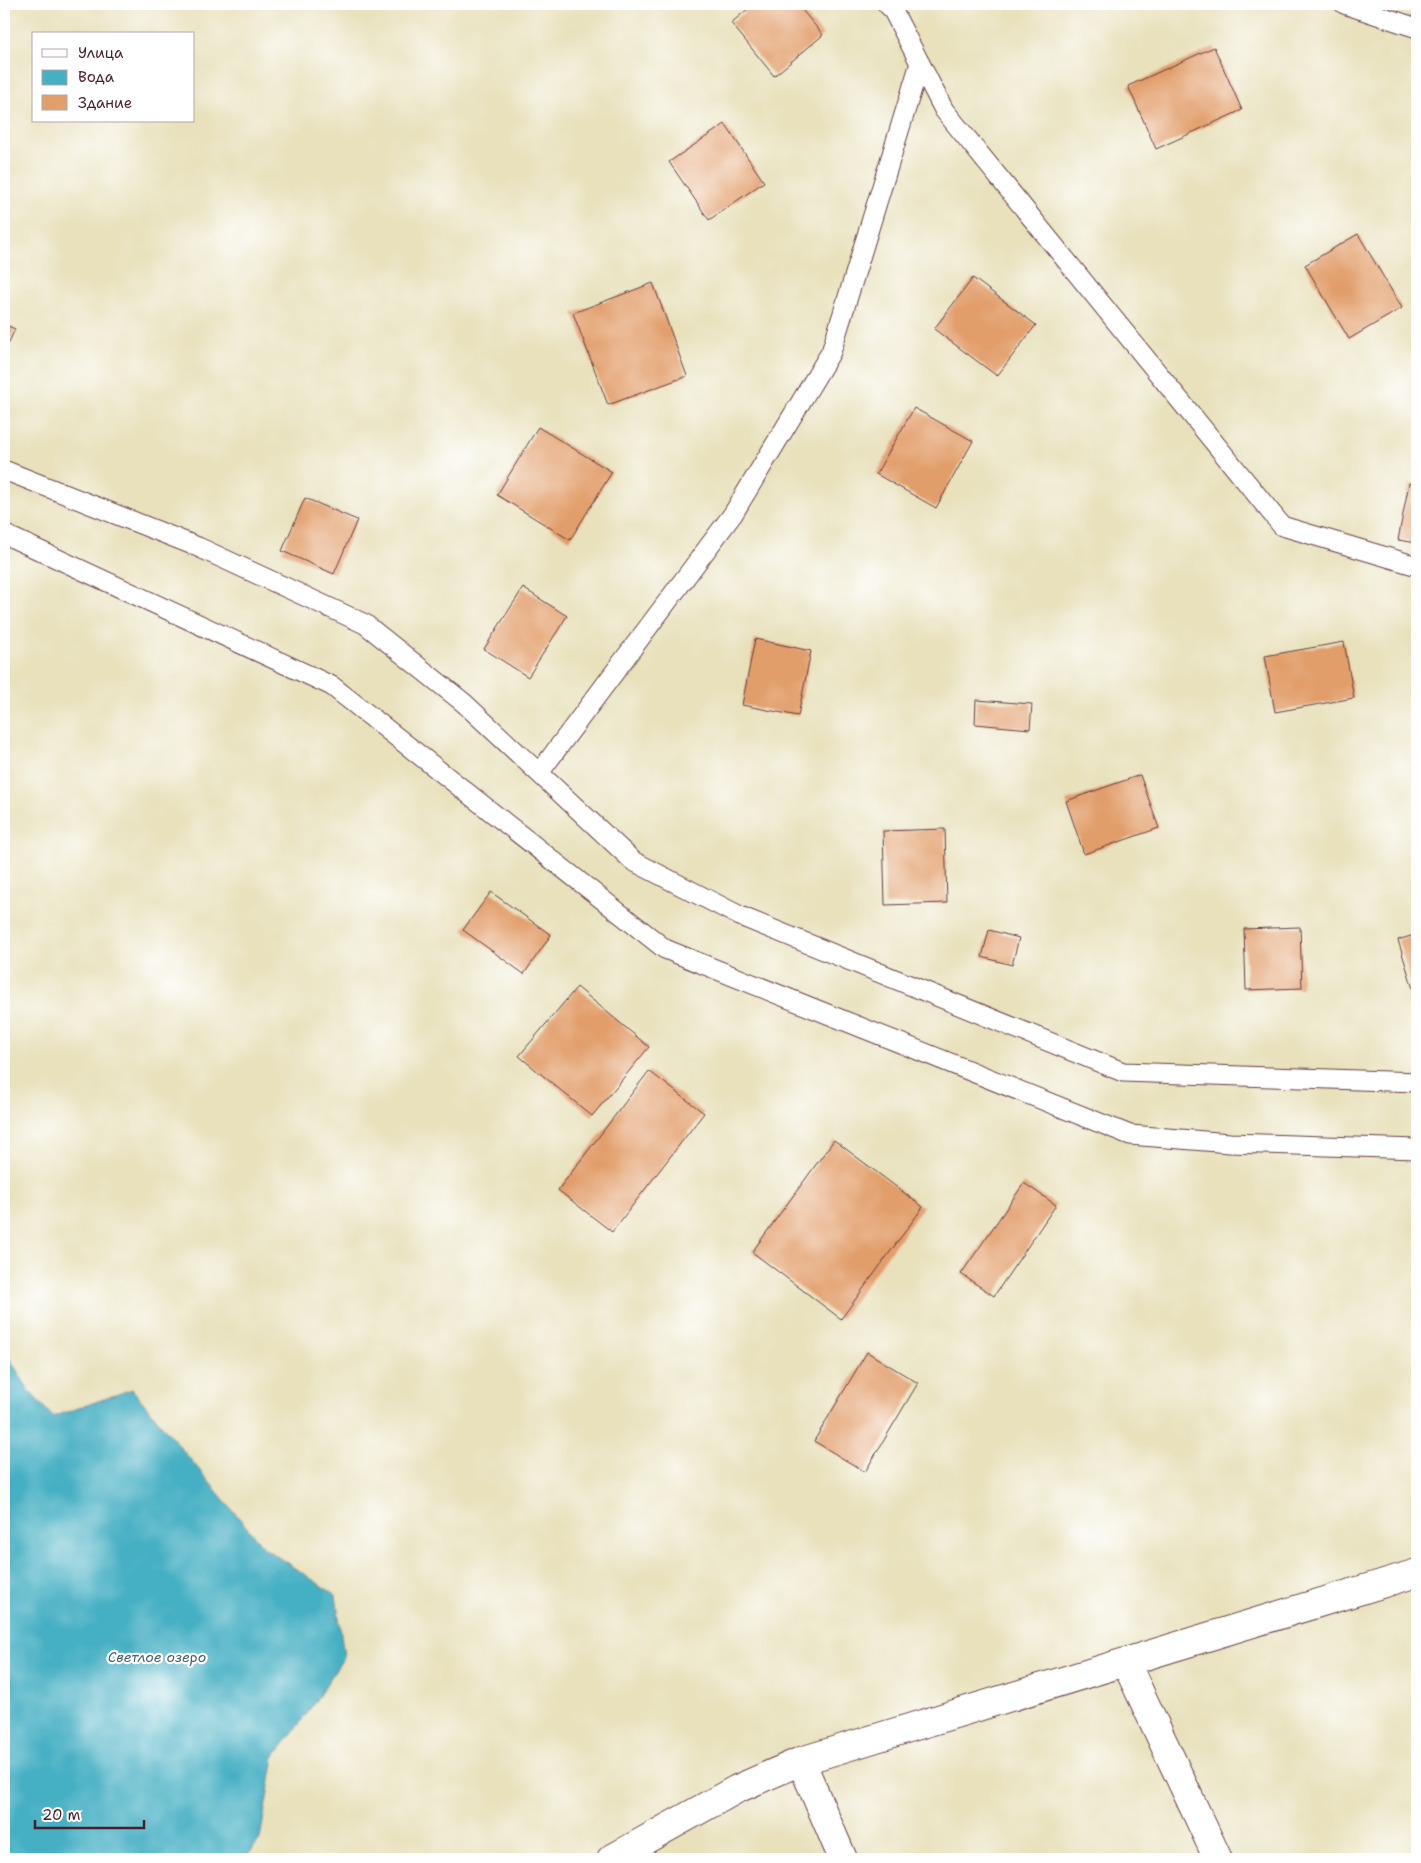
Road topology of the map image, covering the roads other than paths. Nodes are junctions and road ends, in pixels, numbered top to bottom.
1 (887, 4) edge
2 (1344, 4) edge
3 (1417, 28) edge
4 (920, 63) junction
5 (4, 470) edge
6 (4, 534) edge
7 (1417, 566) edge
8 (539, 773) junction
9 (1417, 1082) edge
10 (1417, 1149) edge
11 (1417, 1573) edge
12 (1126, 1663) junction
13 (802, 1761) junction
14 (611, 1859) edge
15 (843, 1859) edge
16 (1218, 1859) edge

1 - 4 lane
2 - 3 lane
4 - 7 lane
4 - 8 lane
5 - 8 lane
6 - 10 lane
8 - 9 lane
11 - 12 street
12 - 13 street
12 - 16 street
13 - 14 street
13 - 15 street

